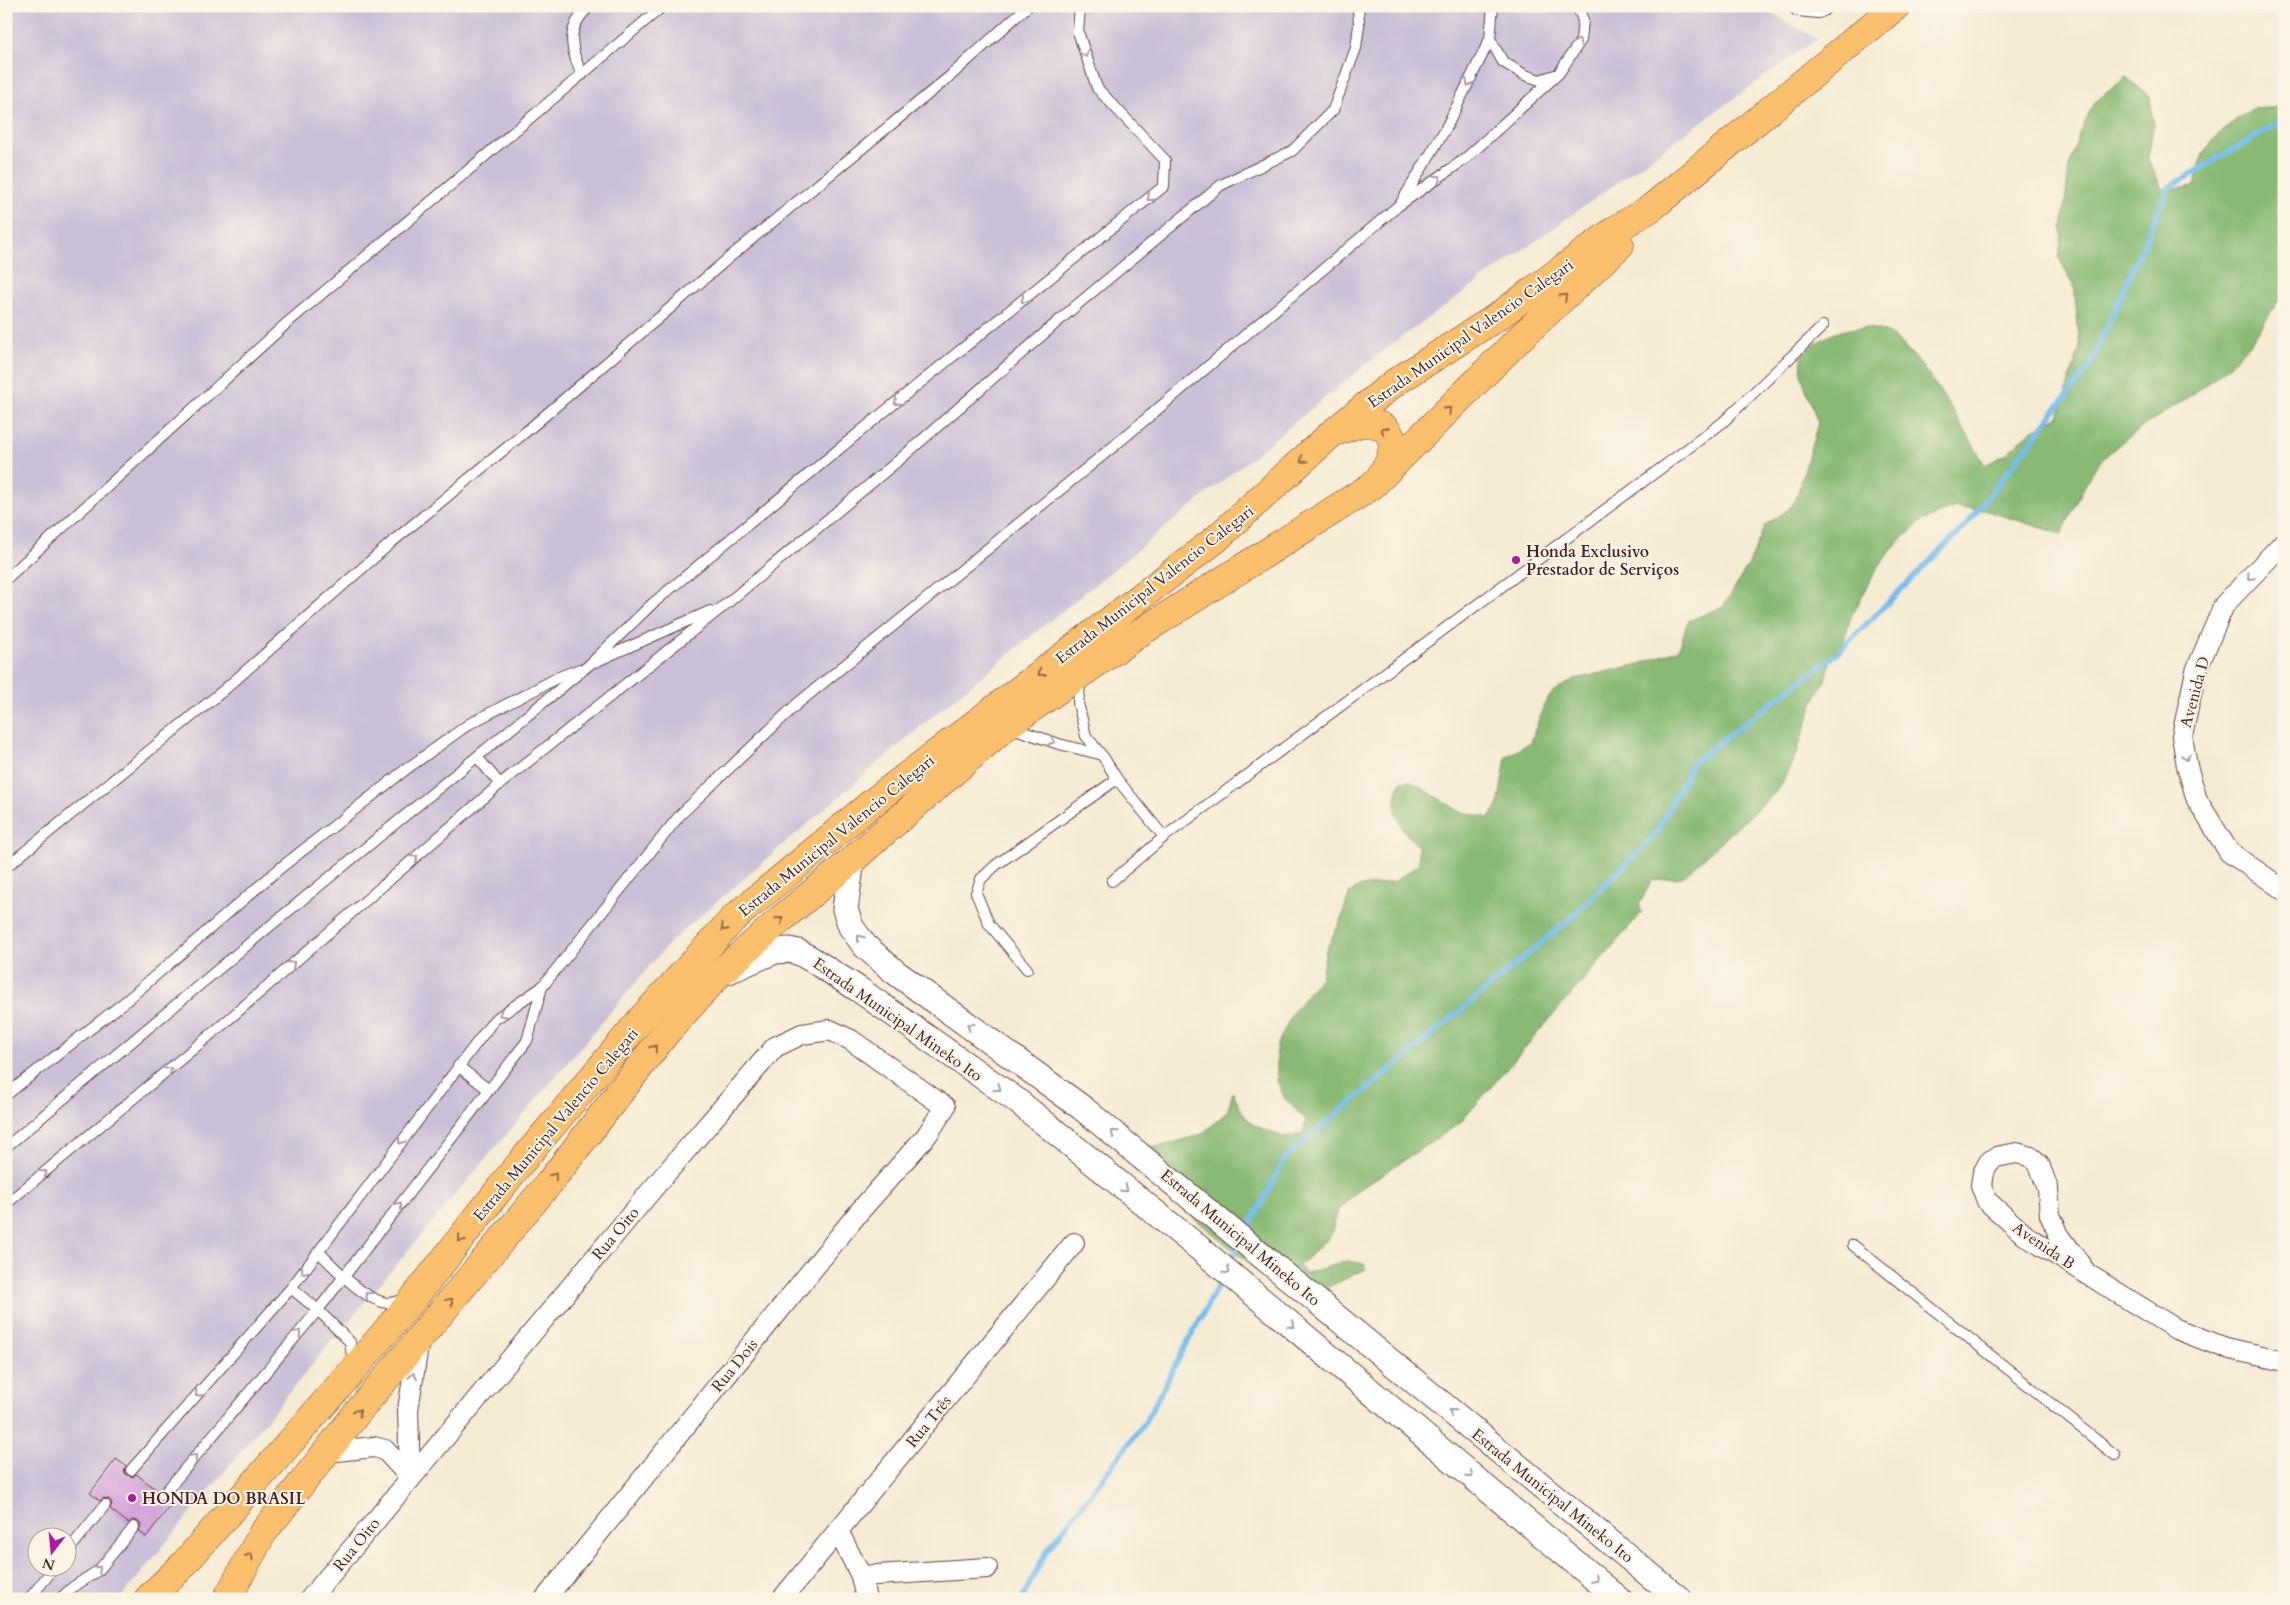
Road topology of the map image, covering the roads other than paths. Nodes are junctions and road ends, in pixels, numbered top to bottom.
1 (590, 6) edge
2 (664, 6) edge
3 (1028, 6) edge
4 (1080, 6) edge
5 (1358, 6) edge
6 (1493, 6) edge
7 (1577, 6) edge
8 (1799, 6) edge
9 (1822, 6) edge
10 (1896, 6) edge
11 (1490, 39) junction
12 (1559, 74) junction
13 (582, 75) junction
14 (1398, 206) junction
15 (1651, 208) junction
16 (1823, 326) dead end
17 (1330, 435) junction
18 (1372, 486) junction
19 (2284, 542) edge
20 (6, 579) edge
21 (725, 605) junction
22 (589, 665) junction
23 (1082, 672) junction
24 (1006, 726) junction
25 (1099, 754) junction
26 (476, 757) junction
27 (1117, 779) junction
28 (500, 784) junction
29 (1164, 837) junction
30 (852, 860) junction
31 (6, 867) edge
32 (1112, 881) dead end
33 (2284, 890) edge
34 (1027, 969) dead end
35 (718, 975) junction
36 (542, 986) junction
37 (458, 1066) junction
38 (489, 1090) junction
39 (6, 1095) edge
40 (927, 1135) joint
41 (6, 1147) edge
42 (6, 1204) edge
43 (1074, 1243) dead end
44 (1853, 1245) dead end
45 (319, 1252) junction
46 (2087, 1274) junction
47 (343, 1277) junction
48 (291, 1288) junction
49 (414, 1298) junction
50 (318, 1310) junction
51 (419, 1338) junction
52 (2284, 1361) edge
53 (354, 1369) junction
54 (327, 1452) junction
55 (2115, 1455) dead end
56 (131, 1470) dead end
57 (410, 1477) junction
58 (163, 1495) dead end
59 (104, 1505) dead end
60 (134, 1527) dead end
61 (838, 1530) junction
62 (78, 1538) edge
63 (987, 1568) dead end
64 (861, 1576) junction
65 (46, 1578) edge
66 (29, 1599) edge
67 (60, 1599) edge
68 (148, 1599) edge
69 (227, 1599) edge
70 (310, 1599) edge
71 (545, 1599) edge
72 (782, 1599) edge
73 (866, 1599) edge
74 (1619, 1599) edge
75 (1679, 1599) edge

1 - 13 lane
2 - 13 lane
3 - 31 lane
4 -> 22 lane
5 - 21 lane
6 - 11 lane
12 -> 7 lane
8 - 9 street
10 - 15 main road, Estrada Municipal Valencio Calegari
11 - 12 lane
11 -> 14 lane
14 -> 12 lane
13 - 20 lane
14 - 36 lane
15 - 17 main road, Estrada Municipal Valencio Calegari
18 -> 15 main road, Estrada Municipal Valencio Calegari
16 - 29 lane
18 -> 17 main road
17 -> 49 main road, Estrada Municipal Valencio Calegari
18 - 23 main road, Estrada Municipal Valencio Calegari
19 -> 33 street, Avenida D
21 - 22 lane
21 - 28 lane
22 - 26 lane
22 - 39 lane
23 - 24 main road, Estrada Municipal Valencio Calegari
23 - 25 lane
24 -> 25 lane
24 - 30 main road, Estrada Municipal Valencio Calegari
25 - 27 lane
26 - 28 lane
26 - 41 lane
27 - 29 lane
27 - 34 lane
42 -> 28 lane
29 - 32 lane
35 -> 30 main road, Estrada Municipal Valencio Calegari
75 -> 30 street, Estrada Municipal Mineko Ito
51 -> 35 main road, Estrada Municipal Valencio Calegari
35 -> 74 street, Estrada Municipal Mineko Ito
36 -> 37 lane
36 - 38 lane
37 - 38 lane
37 -> 45 lane
47 -> 38 lane
40 - 57 street, Rua Oito
40 - 71 street, Rua Dois
43 - 61 street, Rua Três
44 - 55 lane
45 - 47 lane
45 -> 48 lane
46 - 46 street, Avenida B
46 - 52 street, Avenida B
49 -> 47 lane
47 - 50 lane
48 - 50 lane
48 -> 56 lane
49 - 53 main road, Estrada Municipal Valencio Calegari
50 - 53 lane
58 -> 50 lane
54 -> 51 main road, Estrada Municipal Valencio Calegari
57 -> 51 street
53 - 68 main road, Estrada Municipal Valencio Calegari
54 - 57 street
69 -> 54 main road, Estrada Municipal Valencio Calegari
57 - 70 street, Rua Oito
59 - 62 lane
67 -> 60 lane
61 - 64 street
61 - 72 street, Rua Três
63 - 64 street
64 - 73 street
65 - 66 lane

